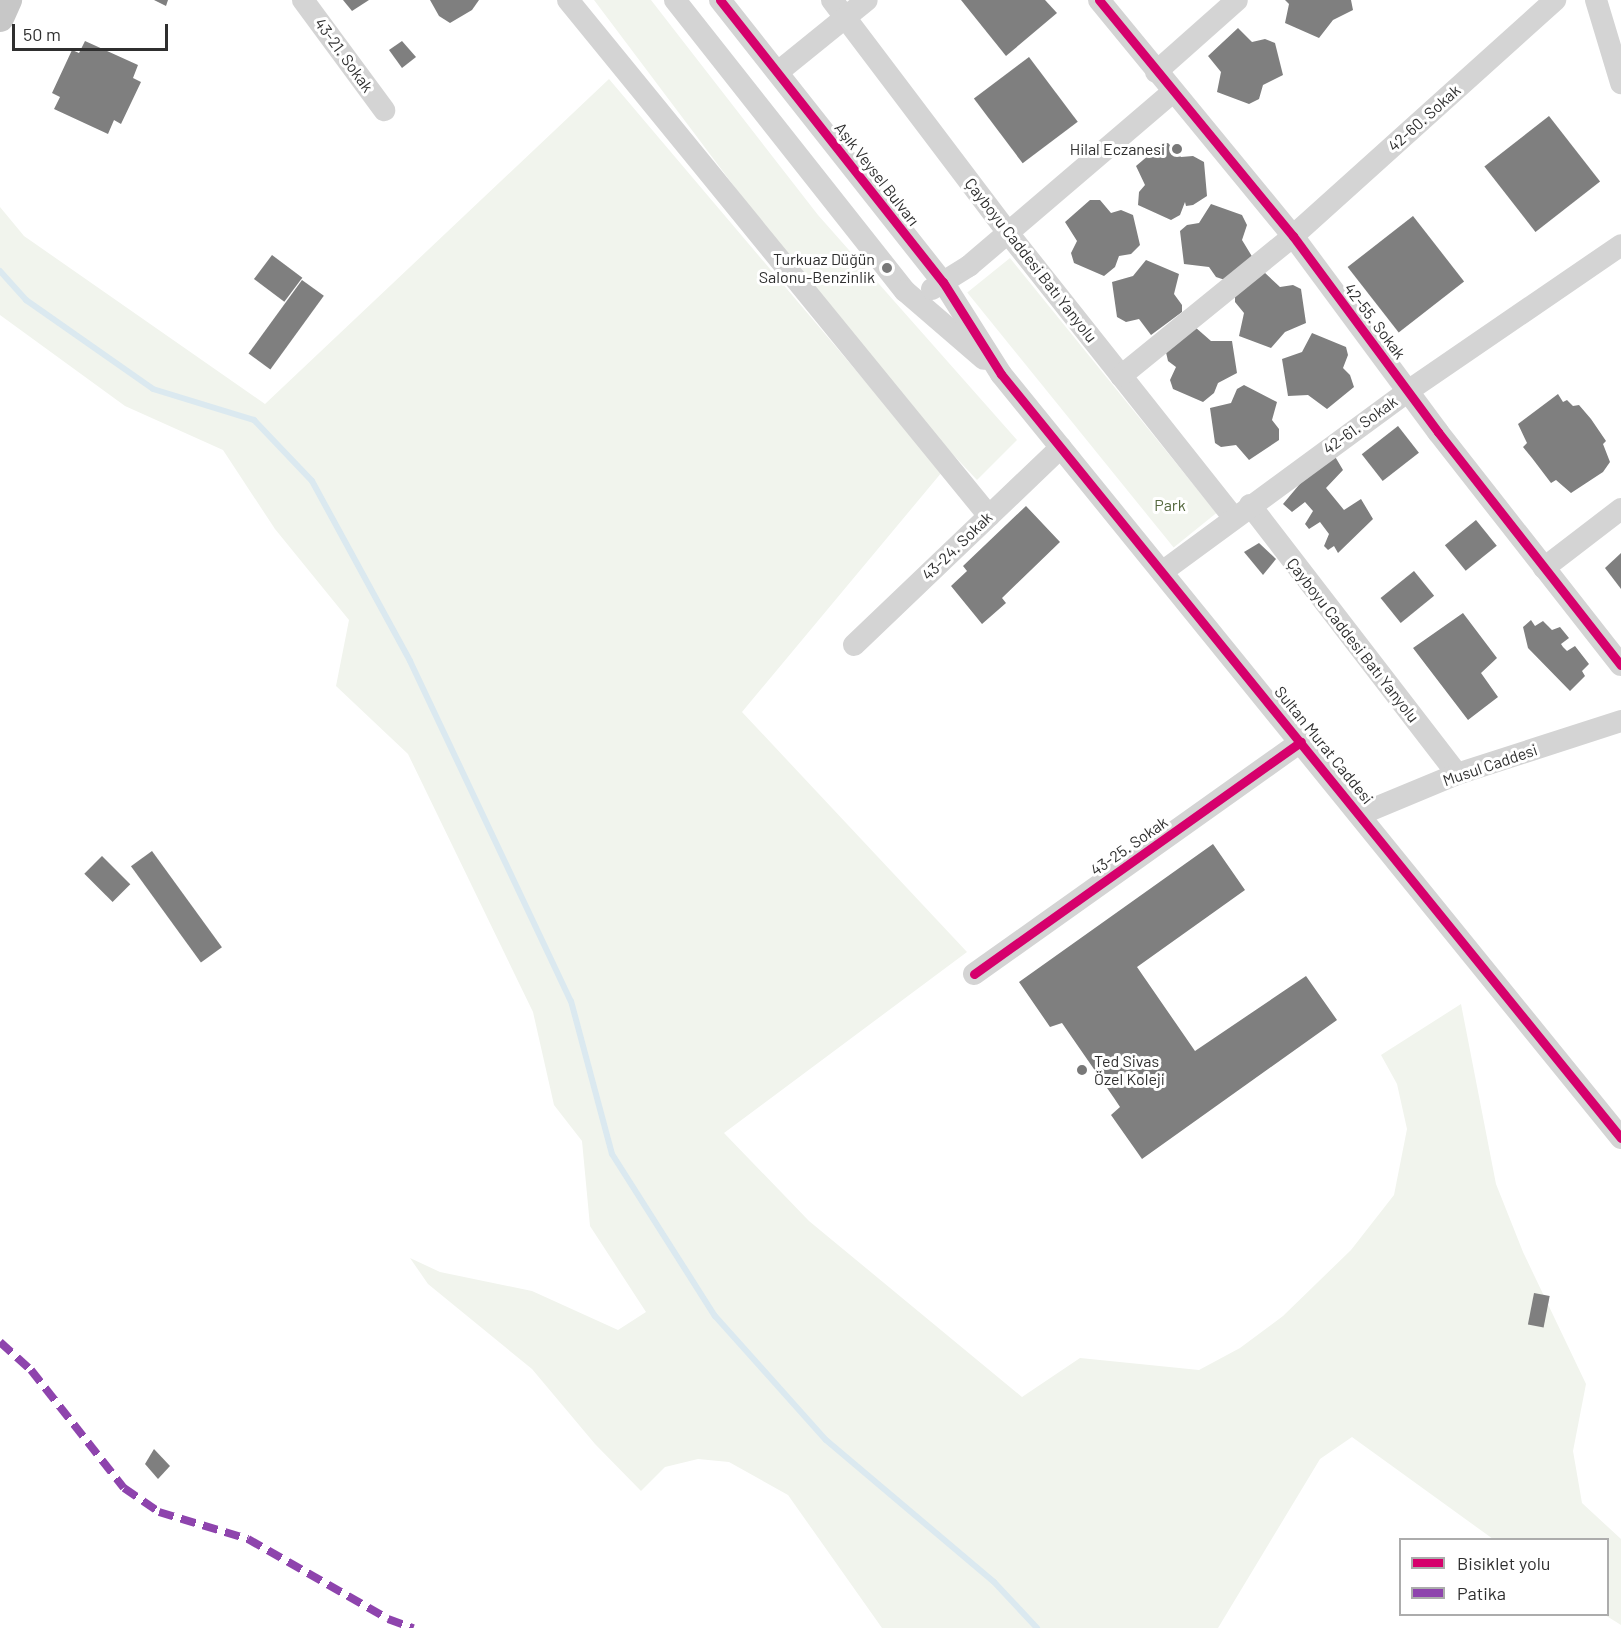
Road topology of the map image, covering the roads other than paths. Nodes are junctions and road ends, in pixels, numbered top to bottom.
1 (8, 0) edge
2 (303, 0) edge
3 (568, 0) edge
4 (675, 0) edge
5 (720, 0) edge
6 (867, 0) edge
7 (1099, 0) edge
8 (1238, 0) edge
9 (1555, 0) edge
10 (1596, 0) edge
11 (838, 8) edge
12 (0, 18) edge
13 (778, 72) junction
14 (1156, 72) junction
15 (1621, 83) edge
16 (1173, 92) junction
17 (384, 110) dead end
18 (1008, 233) junction
19 (1293, 236) junction
20 (1621, 245) edge
21 (943, 282) junction
22 (915, 300) junction
23 (1001, 374) junction
24 (1121, 376) junction
25 (1408, 390) junction
26 (1060, 447) junction
27 (1621, 509) edge
28 (1241, 511) junction
29 (988, 516) junction
30 (1544, 568) junction
31 (1162, 572) junction
32 (854, 645) dead end
33 (1621, 665) edge
34 (1621, 721) edge
35 (1301, 742) junction
36 (1457, 774) junction
37 (1361, 814) junction
38 (974, 974) dead end
39 (1621, 1138) edge

1 - 12 main road
2 - 17 street, 43-21. Sokak
3 - 29 street
4 - 22 street
5 - 13 street, Aşık Veysel Bulvarı
6 - 11 street
7 - 14 street, 42-55. Sokak
8 - 14 street
9 - 19 street, 42-60. Sokak
10 - 15 street
11 - 13 street
11 - 18 street, Çayboyu Caddesi Batı Yanyolu
13 - 21 street, Aşık Veysel Bulvarı
14 - 16 street, 42-55. Sokak
16 - 18 street
16 - 19 street, 42-55. Sokak
18 - 21 street
18 - 24 street, Çayboyu Caddesi Batı Yanyolu
19 - 24 street, 42-60. Sokak
19 - 25 street, 42-55. Sokak
20 - 25 street, 42-61. Sokak
21 - 22 street
21 - 23 street, Aşık Veysel Bulvarı
22 - 23 street
23 - 26 street, Sultan Murat Caddesi
24 - 28 street, Çayboyu Caddesi Batı Yanyolu
25 - 28 street, 42-61. Sokak
25 - 30 street, 42-55. Sokak
26 - 29 street, 43-24. Sokak
26 - 31 street, Sultan Murat Caddesi
27 - 30 street
28 - 31 street, 42-61. Sokak
28 - 36 street, Çayboyu Caddesi Batı Yanyolu
29 - 32 street, 43-24. Sokak
30 - 33 street, 42-55. Sokak
31 - 35 street, Sultan Murat Caddesi
34 - 36 street, Musul Caddesi
35 - 37 street, Sultan Murat Caddesi
35 - 38 street, 43-25. Sokak
36 - 37 street, Musul Caddesi
37 - 39 street, Sultan Murat Caddesi

